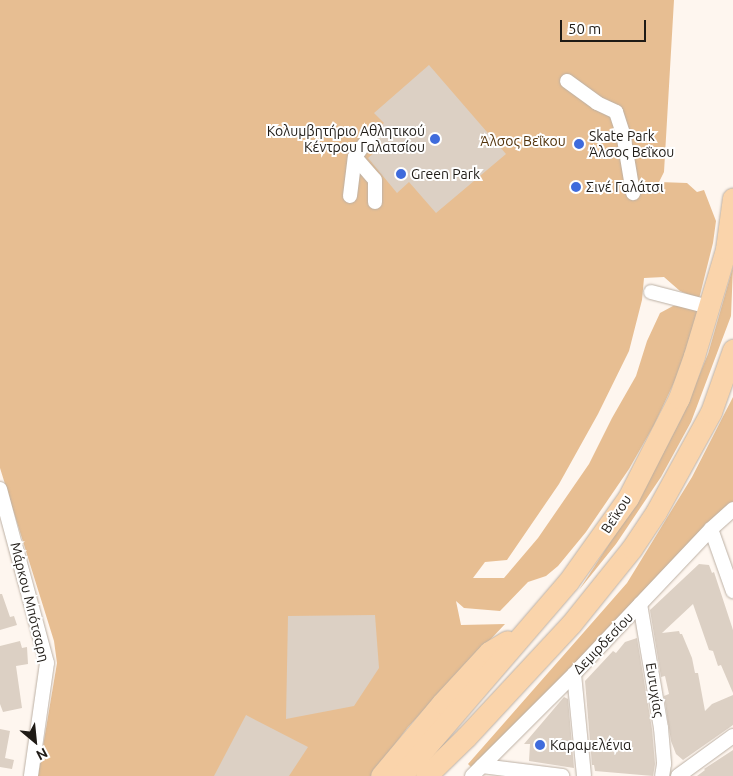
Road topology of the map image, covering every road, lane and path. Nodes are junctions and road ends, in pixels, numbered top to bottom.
1 (568, 81) dead end
2 (368, 139) dead end
3 (354, 157) junction
4 (633, 193) dead end
5 (350, 196) dead end
6 (733, 198) edge
7 (374, 202) dead end
8 (651, 292) dead end
9 (710, 307) junction
10 (733, 350) edge
11 (0, 489) edge
12 (733, 509) edge
13 (711, 529) junction
14 (733, 591) edge
15 (640, 604) junction
16 (528, 629) junction
17 (574, 674) junction
18 (733, 736) edge
19 (466, 737) junction
20 (477, 773) edge
21 (31, 776) edge
22 (381, 776) edge
23 (401, 776) edge
24 (426, 776) edge
25 (440, 776) edge
26 (562, 776) edge
27 (584, 776) edge
28 (662, 776) edge
29 (678, 776) edge

1 - 4 street
2 - 3 street
3 - 5 street
3 - 7 street
6 - 9 main road, Βεΐκου
8 - 9 street
9 - 16 main road, Βεΐκου
10 - 19 main road
11 - 21 street, Μάρκου Μπότσαρη
12 - 13 street, Δεμιρδεσίου
13 - 14 street
13 - 15 street, Δεμιρδεσίου
15 - 17 street, Δεμιρδεσίου
15 - 28 street, Ευτυχίας
16 - 22 main road
16 - 23 main road, Βεΐκου
17 - 20 street, Δεμιρδεσίου
17 - 27 street
18 - 29 street
19 - 24 main road
19 - 25 main road
20 - 26 street

